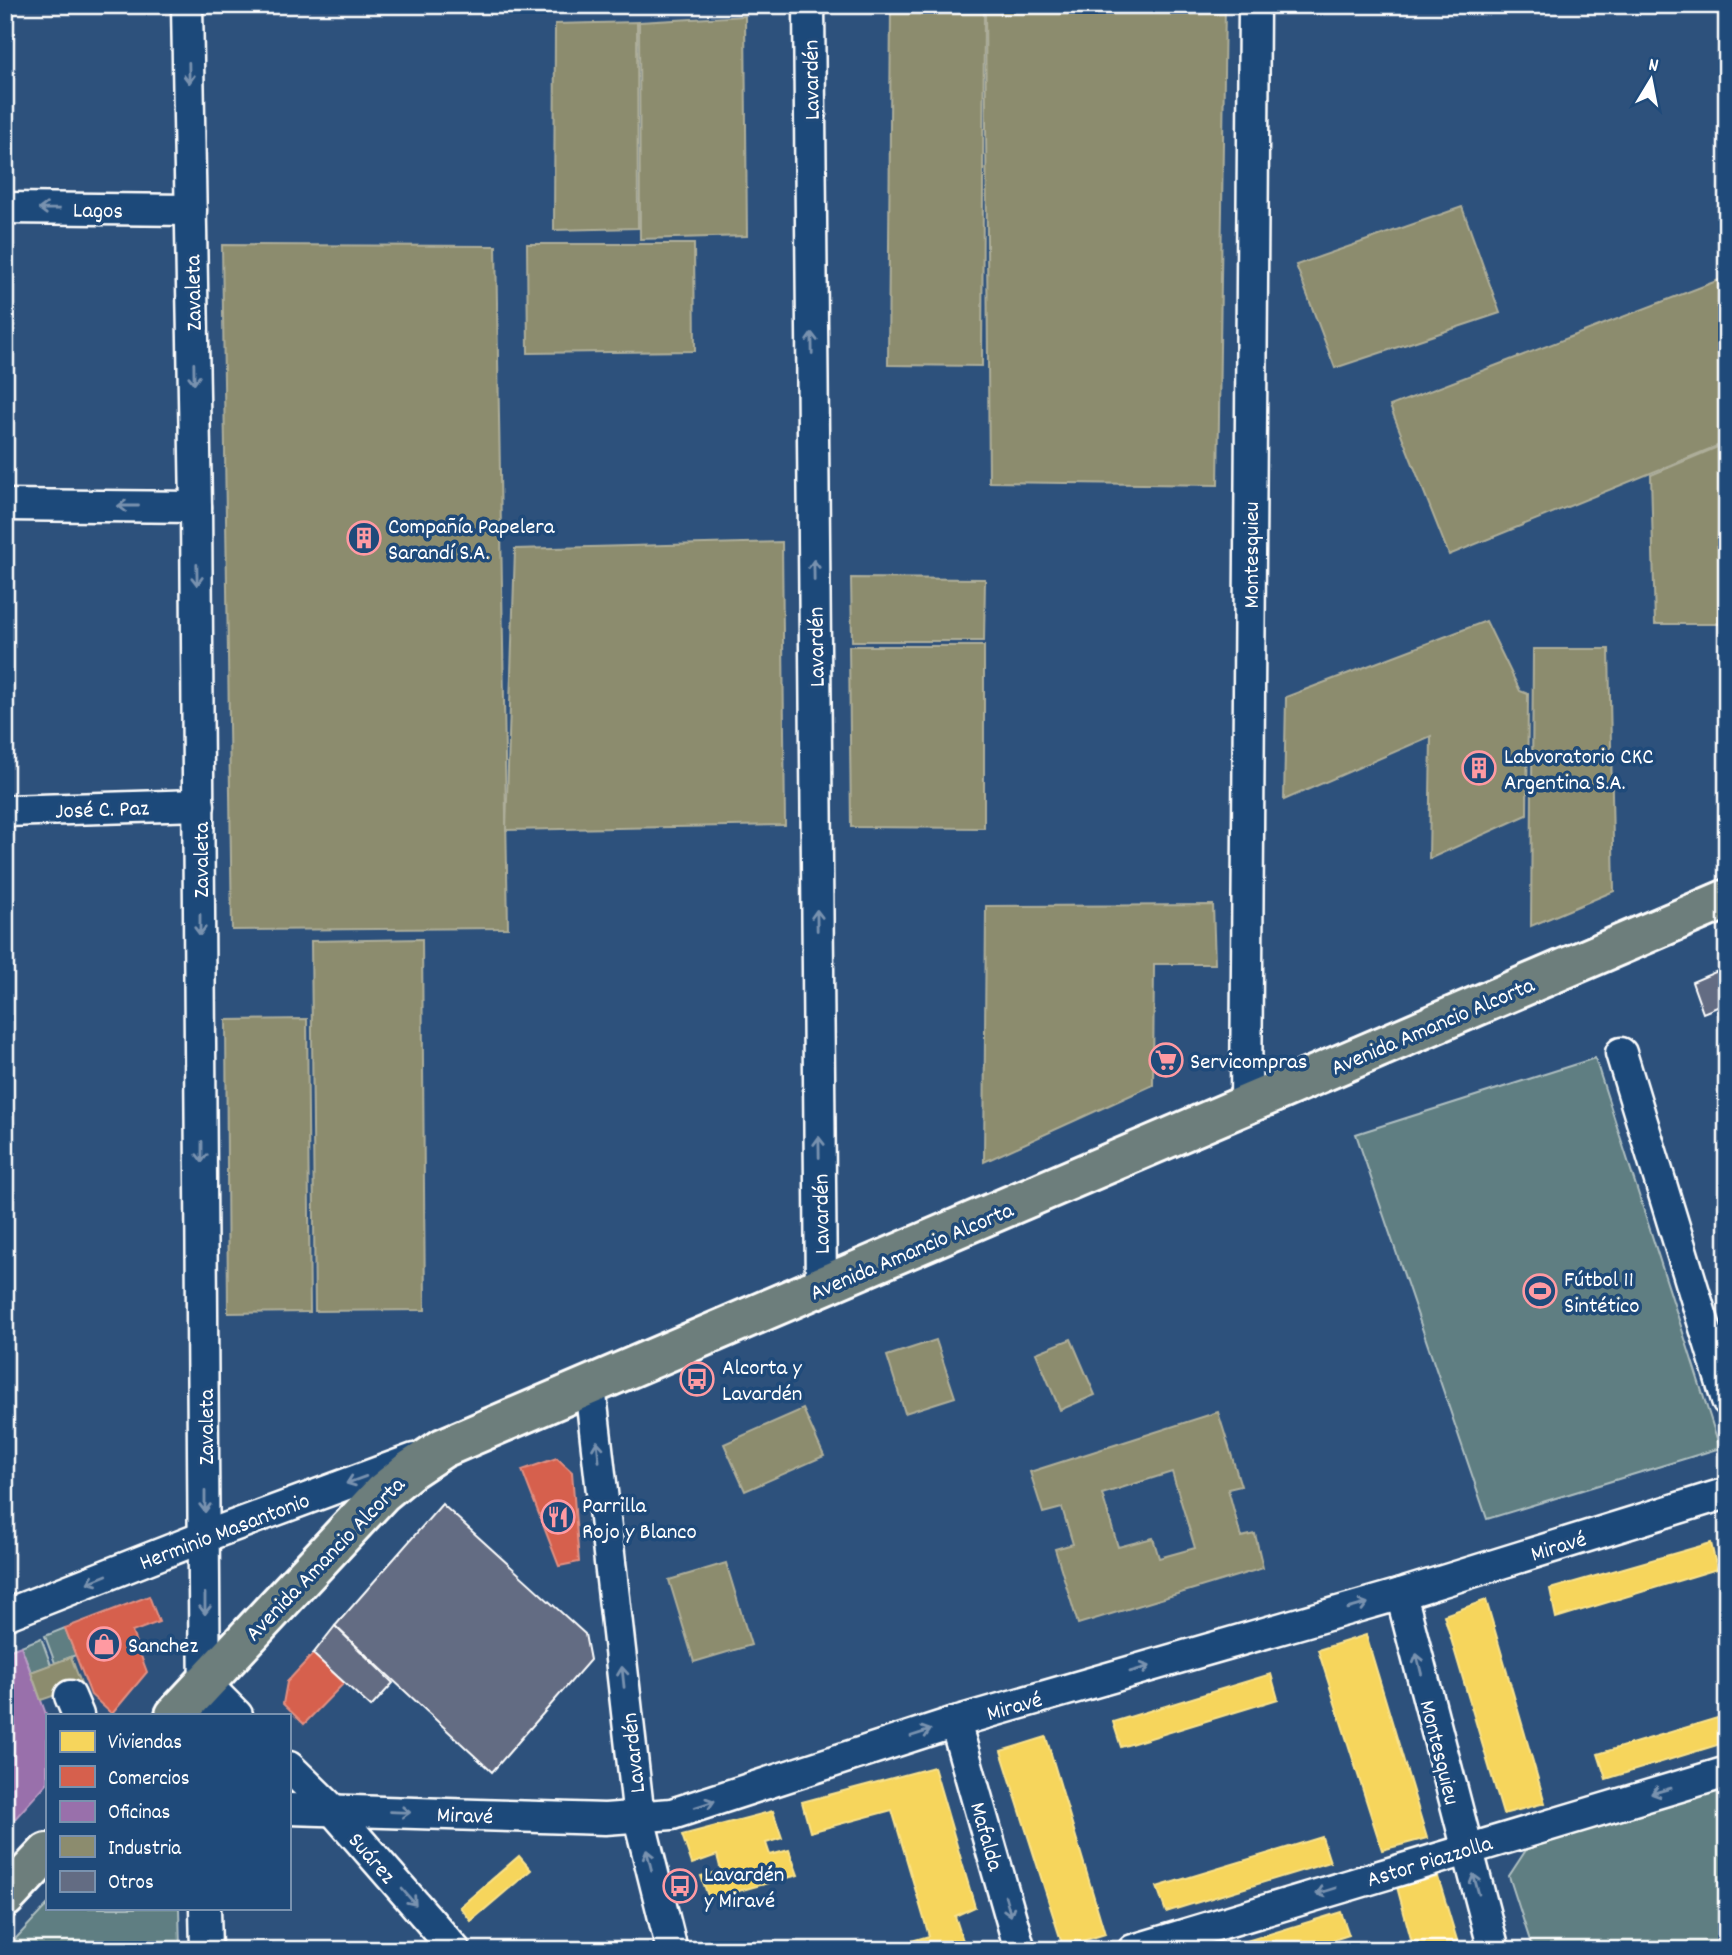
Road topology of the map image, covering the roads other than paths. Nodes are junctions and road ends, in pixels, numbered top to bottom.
1 (187, 5) edge
2 (809, 5) edge
3 (1254, 5) edge
4 (5, 208) edge
5 (191, 210) junction
6 (5, 505) edge
7 (196, 506) junction
8 (199, 805) junction
9 (5, 811) edge
10 (1727, 899) edge
11 (1621, 1052) dead end
12 (1246, 1105) junction
13 (821, 1289) junction
14 (590, 1386) junction
15 (1727, 1400) edge
16 (443, 1448) junction
17 (1727, 1493) edge
18 (206, 1536) junction
19 (1401, 1594) junction
20 (5, 1615) edge
21 (205, 1699) edge
22 (177, 1714) edge
23 (235, 1714) edge
24 (955, 1722) junction
25 (290, 1767) edge
26 (1727, 1772) edge
27 (290, 1809) edge
28 (332, 1809) junction
29 (639, 1818) junction
30 (1466, 1849) junction
31 (46, 1854) edge
32 (5, 1898) edge
33 (205, 1910) edge
34 (206, 1950) edge
35 (455, 1950) edge
36 (673, 1950) edge
37 (1020, 1950) edge
38 (1133, 1950) edge
39 (1494, 1950) edge

1 -> 5 street, Zavaleta
13 -> 2 street, Lavardén
3 - 12 street, Montesquieu
5 -> 4 street, Lagos
5 -> 7 street, Zavaleta
7 -> 6 street
7 -> 8 street, Zavaleta
8 - 9 street, José C. Paz
8 -> 18 street, Zavaleta
10 - 12 main road, Avenida Amancio Alcorta
11 - 15 street
12 - 13 main road, Avenida Amancio Alcorta
13 - 14 main road, Avenida Amancio Alcorta
14 - 16 main road, Avenida Amancio Alcorta
29 -> 14 street, Lavardén
16 -> 18 street, Herminio Masantonio
16 - 21 main road, Avenida Amancio Alcorta
17 - 19 street, Miravé
18 -> 20 street, Herminio Masantonio
18 -> 21 street, Zavaleta
24 -> 19 street, Miravé
30 -> 19 street, Montesquieu
21 - 22 main road, Avenida Amancio Alcorta
21 - 23 street
29 -> 24 street, Miravé
24 -> 37 street, Mafalda
25 - 28 street, Suárez
26 -> 30 street, Astor Piazzolla
27 - 28 street, Miravé
28 -> 29 street, Miravé
28 -> 35 street, Suárez
36 -> 29 street, Lavardén
30 -> 38 street, Astor Piazzolla
39 -> 30 street, Montesquieu
31 - 32 main road
33 - 34 street

